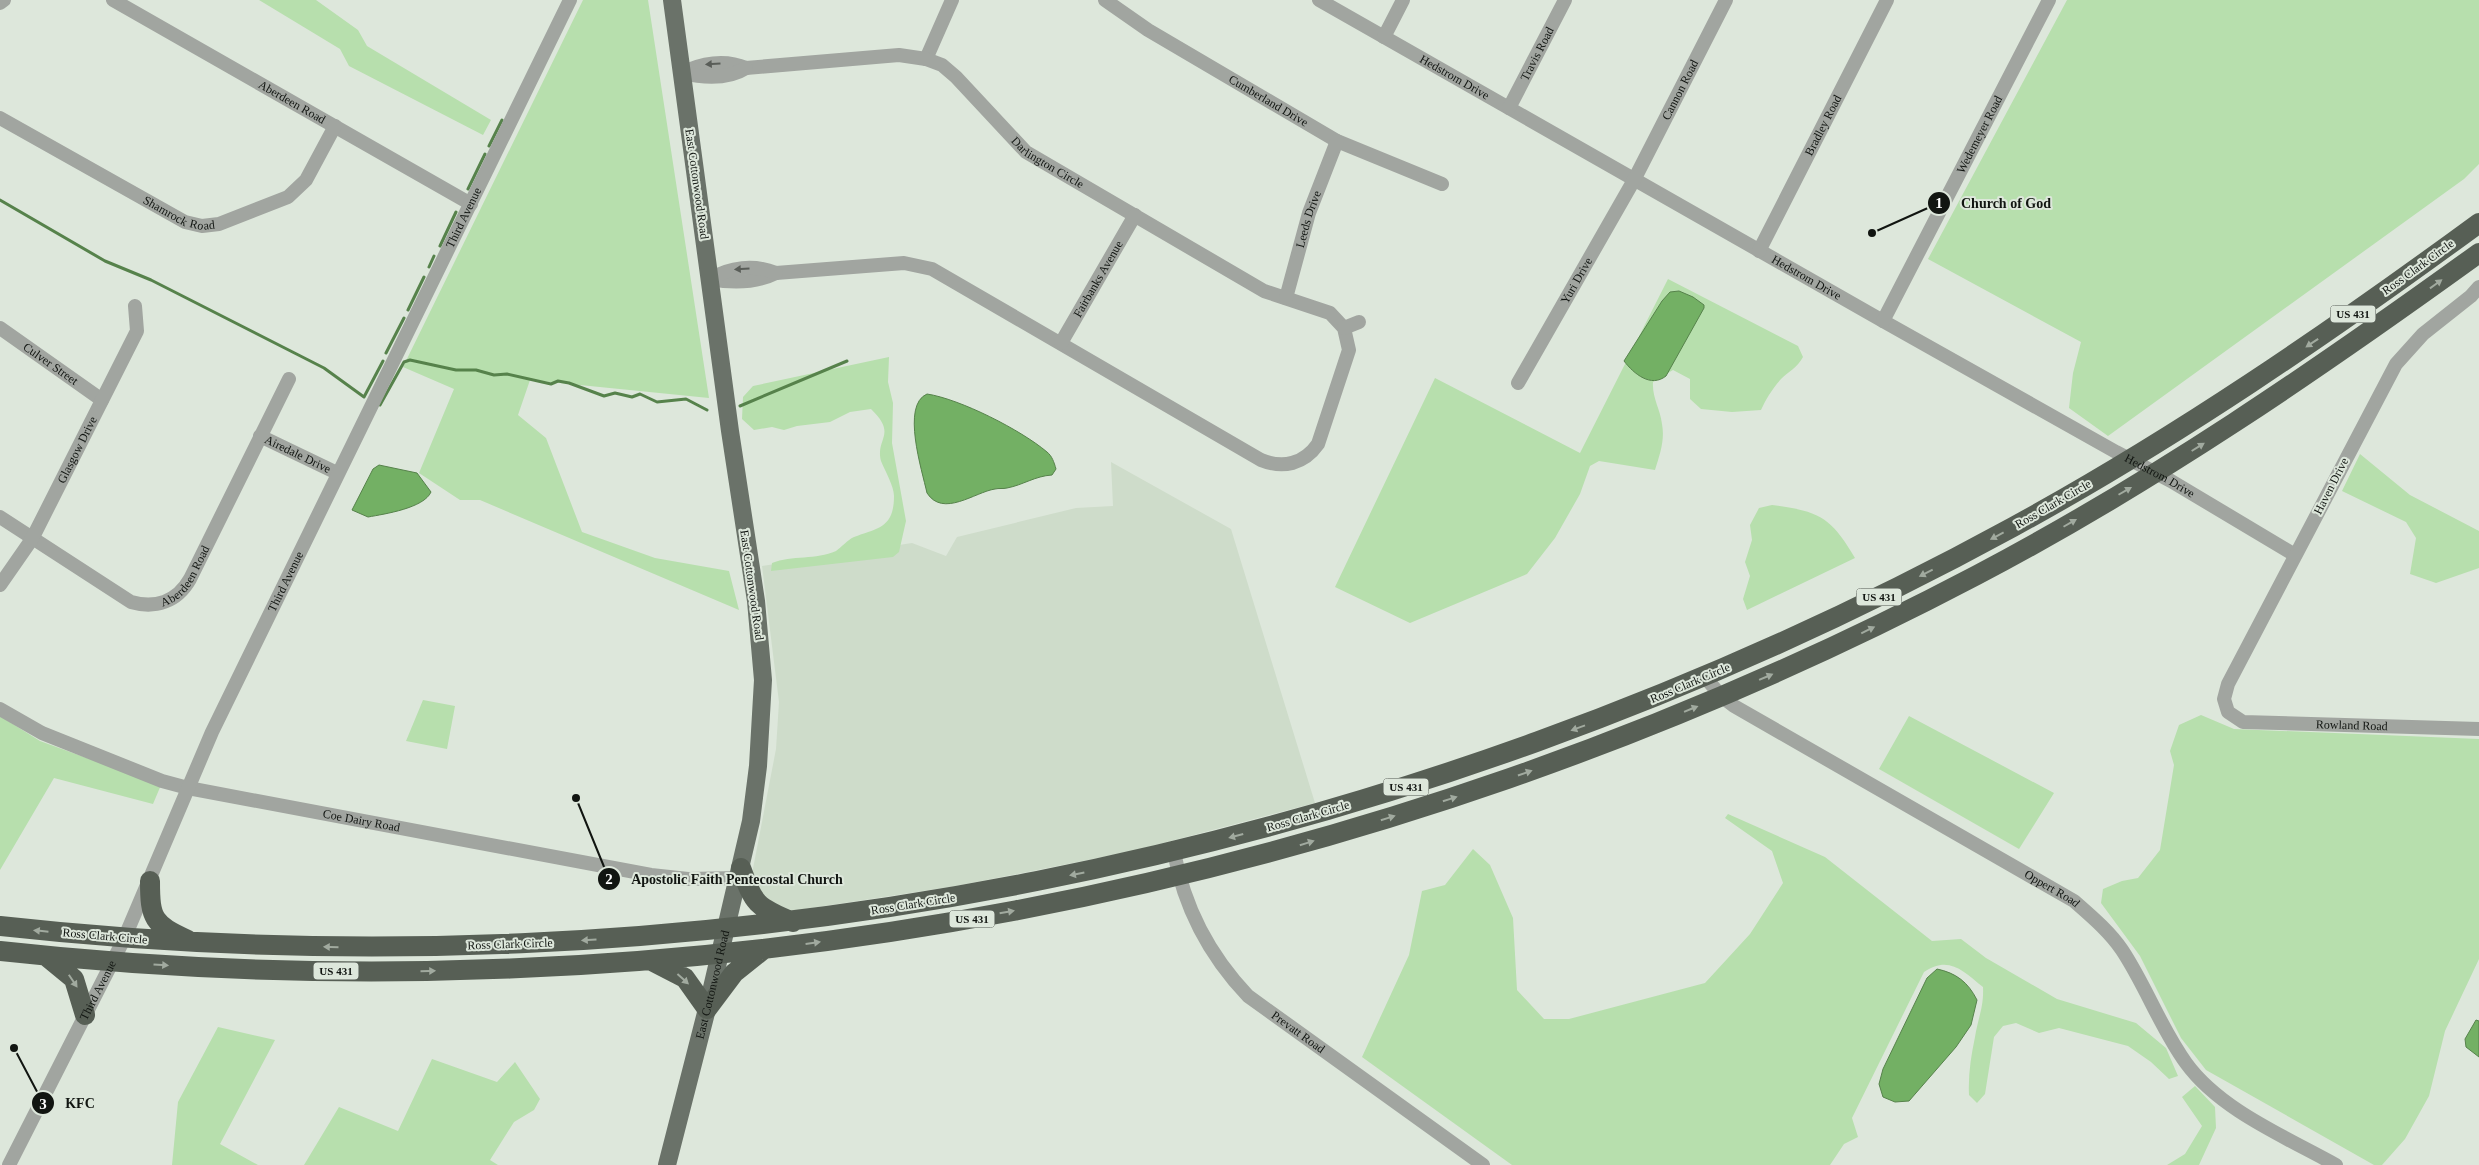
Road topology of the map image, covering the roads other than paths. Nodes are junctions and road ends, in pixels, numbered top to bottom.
1 (4, 0) edge
2 (113, 0) edge
3 (570, 0) edge
4 (672, 0) edge
5 (952, 0) edge
6 (1105, 0) edge
7 (1319, 0) edge
8 (1403, 0) edge
9 (1564, 0) edge
10 (1726, 0) edge
11 (1887, 0) edge
12 (2048, 0) edge
13 (0, 3) edge
14 (1384, 37) junction
15 (926, 59) junction
16 (682, 73) junction
17 (1509, 108) junction
18 (0, 118) edge
19 (335, 126) junction
20 (1337, 141) junction
21 (1634, 180) junction
22 (1442, 184) dead end
23 (471, 204) junction
24 (1135, 214) junction
25 (2479, 222) edge
26 (1759, 251) junction
27 (2479, 253) edge
28 (710, 279) junction
29 (2479, 287) edge
30 (1286, 298) junction
31 (135, 306) dead end
32 (1882, 321) junction
33 (1359, 322) dead end
34 (0, 328) edge
35 (1344, 328) junction
36 (1060, 343) junction
37 (289, 379) dead end
38 (1518, 383) dead end
39 (102, 400) junction
40 (260, 436) junction
41 (2131, 460) junction
42 (337, 473) junction
43 (2156, 473) junction
44 (0, 517) edge
45 (32, 540) junction
46 (2295, 555) junction
47 (0, 585) edge
48 (1705, 677) junction
49 (1721, 696) junction
50 (0, 709) edge
51 (2228, 712) joint
52 (2479, 729) edge
53 (1469, 767) junction
54 (188, 788) junction
55 (1479, 789) junction
56 (1174, 852) junction
57 (740, 873) junction
58 (1178, 876) junction
59 (1046, 880) junction
60 (150, 881) junction
61 (1036, 907) junction
62 (792, 922) junction
63 (0, 926) edge
64 (725, 930) junction
65 (124, 939) junction
66 (192, 942) junction
67 (380, 947) junction
68 (764, 949) junction
69 (0, 951) edge
70 (718, 954) junction
71 (46, 956) junction
72 (650, 960) junction
73 (112, 962) junction
74 (379, 972) junction
75 (707, 1008) junction
76 (85, 1015) junction
77 (9, 1165) edge
78 (667, 1165) edge
79 (1483, 1165) edge
80 (2336, 1165) edge

1 - 13 street
2 - 19 street, Aberdeen Road
3 - 23 street, Third Avenue
4 - 16 main road, East Cottonwood Road
5 - 15 street
6 - 20 street, Cumberland Drive
7 - 14 street, Hedstrom Drive
8 - 14 street
9 - 17 street, Travis Road
10 - 21 street, Cannon Road
11 - 26 street, Bradley Road
12 - 32 street, Wedemeyer Road
14 - 17 street, Hedstrom Drive
15 - 16 street, Darlington Circle
15 - 24 street, Darlington Circle
16 - 28 main road, East Cottonwood Road
17 - 21 street, Hedstrom Drive
18 - 19 street, Shamrock Road
19 - 23 street, Aberdeen Road
20 - 22 street, Cumberland Drive
20 - 30 street, Leeds Drive
21 - 26 street, Hedstrom Drive
21 - 38 street, Yuri Drive
23 - 42 street, Third Avenue
24 - 30 street, Darlington Circle
24 - 36 street, Fairbanks Avenue
25 -> 41 highway, Ross Clark Circle / US 431
26 - 32 street, Hedstrom Drive
43 -> 27 highway, Ross Clark Circle / US 431
28 - 36 street
28 - 57 main road, East Cottonwood Road
29 - 46 street, Haven Drive
30 - 35 street, Darlington Circle
31 - 39 street, Glasgow Drive
32 - 41 street, Hedstrom Drive
33 - 35 street
34 - 39 street, Culver Street
35 - 36 street
37 - 40 street, Aberdeen Road
39 - 45 street, Glasgow Drive
40 - 42 street, Airedale Drive
40 - 45 street, Aberdeen Road
41 - 43 street, Hedstrom Drive
41 -> 48 highway, Ross Clark Circle / US 431
42 - 54 street, Third Avenue
43 - 46 street, Hedstrom Drive
49 -> 43 highway, Ross Clark Circle / US 431
44 - 45 street, Aberdeen Road
45 - 47 street, Glasgow Drive
46 - 51 street, Haven Drive
48 - 49 street, Oppert Road
48 -> 53 highway, Ross Clark Circle / US 431
55 -> 49 highway, Ross Clark Circle / US 431
49 - 80 street, Oppert Road
50 - 54 street, Coe Dairy Road
51 - 52 street, Rowland Road
53 - 55 highway
53 -> 56 highway, Ross Clark Circle / US 431
54 - 57 street, Coe Dairy Road
54 - 60 street, Third Avenue
58 -> 55 highway, Ross Clark Circle / US 431
56 - 58 street, Prevatt Road
56 -> 59 highway, Ross Clark Circle / US 431
57 - 62 highway
57 - 64 main road, East Cottonwood Road
58 - 61 highway, Ross Clark Circle / US 431
58 - 79 street, Prevatt Road
59 - 61 highway
59 - 62 highway, Ross Clark Circle / US 431
60 - 65 street, Third Avenue
60 - 66 highway
68 -> 61 highway, Ross Clark Circle / US 431
62 - 64 highway, Ross Clark Circle / US 431
65 -> 63 highway, Ross Clark Circle / US 431
64 -> 67 highway, Ross Clark Circle / US 431
64 - 70 main road, East Cottonwood Road
65 - 66 highway, Ross Clark Circle / US 431
65 - 73 street, Third Avenue
67 -> 66 highway, Ross Clark Circle / US 431
67 - 74 highway
68 - 70 highway, Ross Clark Circle / US 431
68 - 75 highway
69 - 71 highway, Ross Clark Circle / US 431
70 - 72 highway, Ross Clark Circle / US 431
70 - 75 main road, East Cottonwood Road
71 - 73 highway, Ross Clark Circle / US 431
71 -> 76 highway
74 -> 72 highway, Ross Clark Circle / US 431
72 -> 75 highway
73 -> 74 highway, Ross Clark Circle / US 431
73 - 76 street, Third Avenue
75 - 78 main road, East Cottonwood Road
76 - 77 street, Third Avenue

